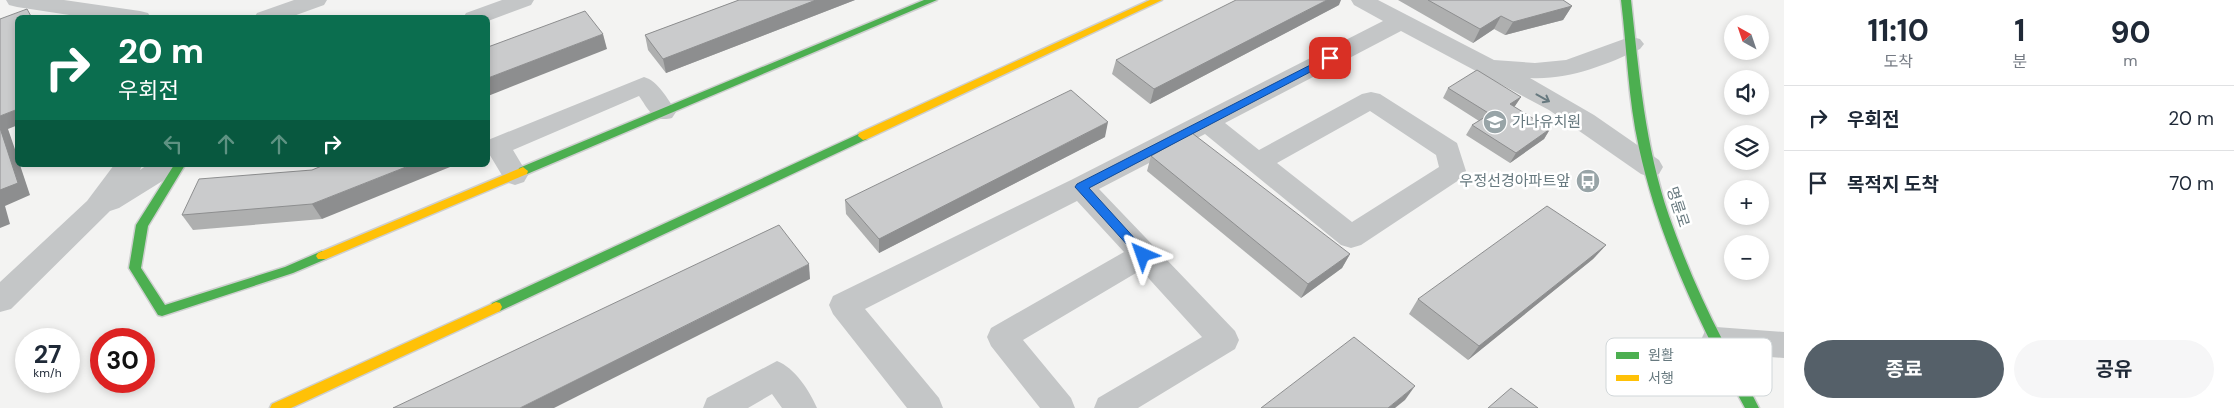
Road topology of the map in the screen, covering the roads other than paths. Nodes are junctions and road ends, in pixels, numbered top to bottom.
1 (17, 0) edge
2 (316, 0) edge
3 (523, 0) edge
4 (932, 0) edge
5 (1157, 0) edge
6 (1362, 0) edge
7 (1626, 0) edge
8 (263, 11) edge
9 (120, 15) edge
10 (482, 15) edge
11 (1400, 22) junction
12 (1632, 44) junction
13 (1486, 65) junction
14 (663, 112) junction
15 (1206, 121) junction
16 (1258, 162) junction
17 (127, 167) edge
18 (165, 167) edge
19 (179, 167) edge
20 (1650, 167) junction
21 (514, 175) junction
22 (1081, 187) junction
23 (97, 208) junction
24 (1143, 255) junction
25 (0, 300) edge
26 (1715, 338) edge
27 (1746, 396) edge
28 (277, 408) edge
29 (719, 408) edge
30 (801, 408) edge
31 (927, 408) edge
32 (1059, 408) edge
33 (1110, 408) edge
34 (1752, 408) edge

1 - 9 street
2 - 8 street
3 - 10 street
4 - 14 street
5 - 28 street
6 - 11 street
7 - 12 street, 명륜로
11 - 13 street
11 - 15 street
12 - 13 street
12 - 20 street, 명륜로
13 -> 20 street
14 - 21 street
14 - 21 street
15 - 16 street
15 - 22 street
16 - 16 street
17 - 23 street
18 - 23 street
19 - 21 street
20 - 26 street, 명륜로
22 - 24 street
22 - 31 street
23 - 25 street
24 - 32 street
24 - 33 street
27 - 34 street, 명륜로
29 - 30 street

